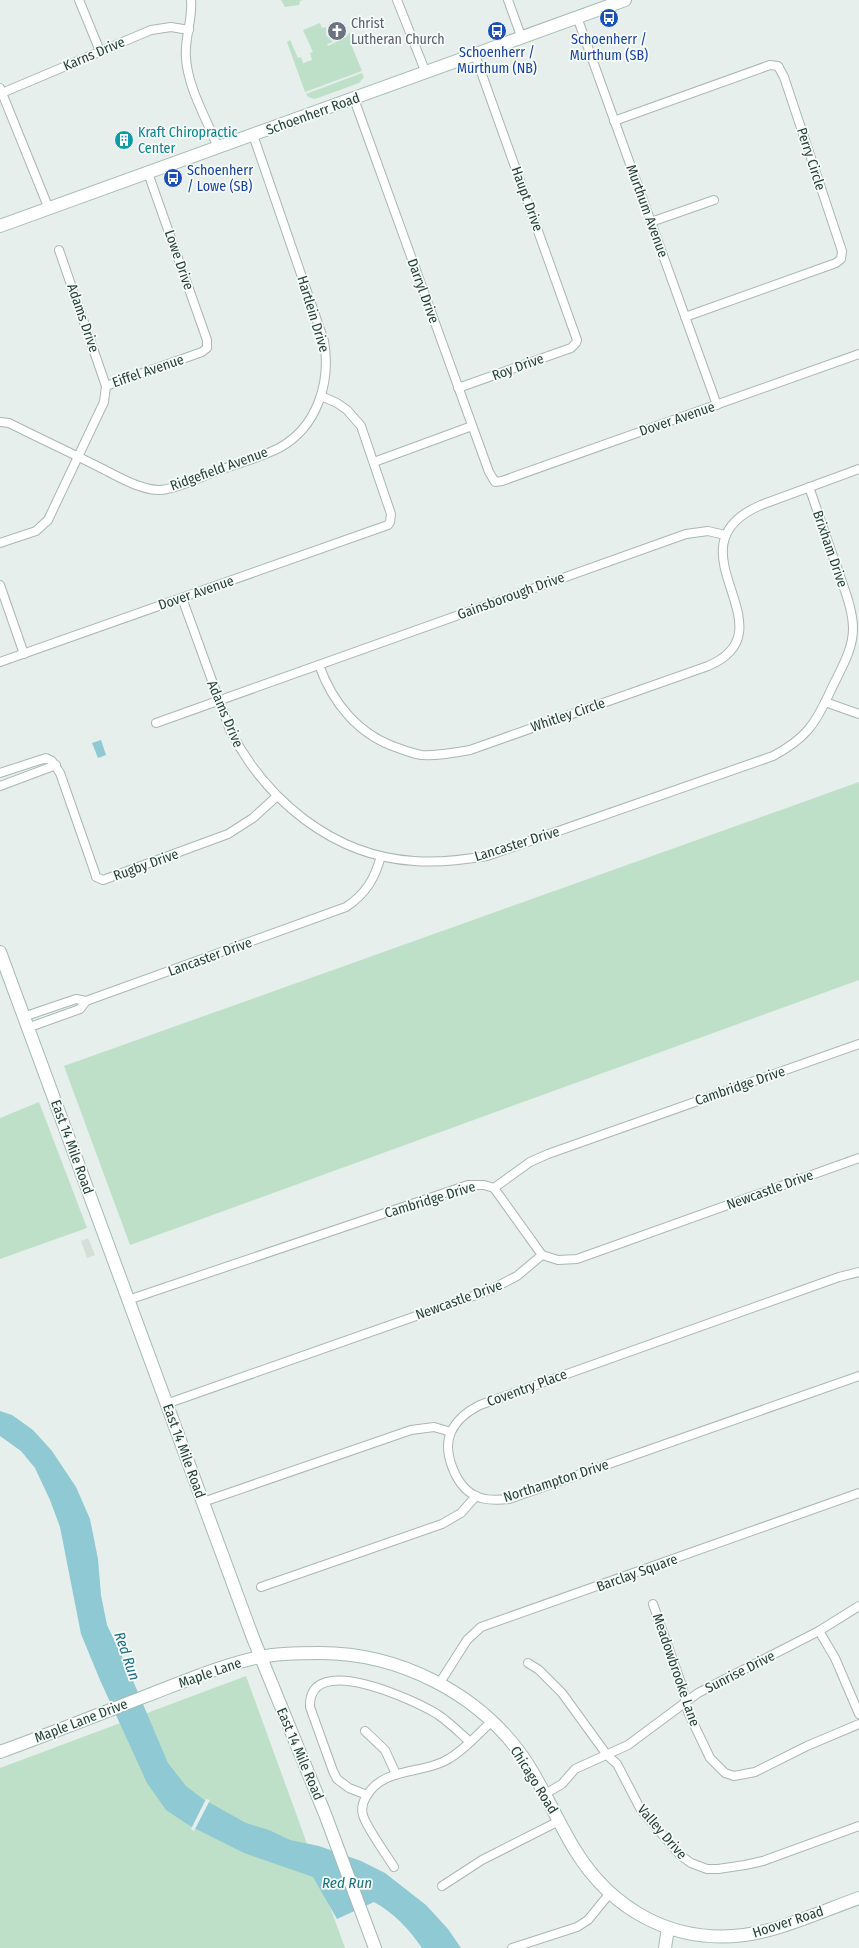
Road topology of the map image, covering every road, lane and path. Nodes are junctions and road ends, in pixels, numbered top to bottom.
1 (79, 0) edge
2 (191, 0) edge
3 (397, 0) edge
4 (508, 0) edge
5 (625, 0) edge
6 (577, 16) junction
7 (189, 30) junction
8 (521, 36) junction
9 (100, 51) junction
10 (475, 55) junction
11 (426, 73) junction
12 (1, 91) edge
13 (354, 99) junction
14 (614, 121) junction
15 (253, 135) junction
16 (218, 148) junction
17 (148, 173) junction
18 (714, 200) dead end
19 (49, 208) junction
20 (651, 222) junction
21 (0, 226) edge
22 (60, 250) dead end
23 (685, 317) junction
24 (576, 343) joint
25 (207, 348) joint
26 (859, 354) edge
27 (106, 386) junction
28 (458, 388) junction
29 (321, 396) junction
30 (717, 405) junction
31 (0, 421) edge
32 (472, 426) junction
33 (78, 457) junction
34 (374, 462) junction
35 (859, 469) edge
36 (495, 482) joint
37 (809, 487) junction
38 (725, 535) junction
39 (0, 544) edge
40 (0, 585) edge
41 (182, 598) junction
42 (24, 654) junction
43 (0, 662) edge
44 (319, 665) junction
45 (218, 701) junction
46 (825, 702) junction
47 (859, 714) edge
48 (156, 723) dead end
49 (56, 765) junction
50 (0, 773) edge
51 (0, 786) edge
52 (276, 797) junction
53 (381, 856) junction
54 (0, 952) edge
55 (25, 1022) junction
56 (859, 1044) edge
57 (859, 1158) edge
58 (494, 1188) junction
59 (542, 1255) junction
60 (859, 1272) edge
61 (128, 1300) junction
62 (859, 1376) edge
63 (166, 1404) junction
64 (451, 1432) junction
65 (859, 1494) edge
66 (476, 1496) junction
67 (203, 1502) junction
68 (260, 1587) dead end
69 (653, 1604) dead end
70 (859, 1606) edge
71 (819, 1631) junction
72 (260, 1657) junction
73 (528, 1663) dead end
74 (440, 1684) junction
75 (161, 1690) joint
76 (686, 1701) junction
77 (859, 1714) edge
78 (491, 1722) junction
79 (859, 1724) edge
80 (365, 1731) dead end
81 (470, 1742) junction
82 (0, 1752) edge
83 (607, 1755) junction
84 (396, 1774) junction
85 (545, 1794) junction
86 (367, 1795) junction
87 (559, 1822) junction
88 (859, 1826) edge
89 (394, 1867) dead end
90 (442, 1886) dead end
91 (610, 1893) junction
92 (859, 1898) edge
93 (668, 1928) junction
94 (374, 1943) edge
95 (512, 1948) edge
96 (665, 1948) edge

1 - 9 street
2 - 7 street
3 - 11 street
4 - 8 street
5 - 6 main road, Schoenherr Road
6 - 8 main road, Schoenherr Road
6 - 14 street, Murthum Avenue
7 - 9 street, Karns Drive
7 - 16 street
8 - 10 main road, Schoenherr Road
9 - 12 street, Karns Drive
10 - 11 main road, Schoenherr Road
10 - 24 street, Haupt Drive
11 - 13 main road, Schoenherr Road
12 - 19 street
13 - 15 main road, Schoenherr Road
13 - 28 street, Darryl Drive
14 - 20 street, Murthum Avenue
14 - 23 street, Perry Circle
15 - 16 main road, Schoenherr Road
15 - 29 street, Hartlein Drive
16 - 17 main road, Schoenherr Road
17 - 19 main road, Schoenherr Road
17 - 25 street, Lowe Drive
18 - 20 street
19 - 21 main road, Schoenherr Road
20 - 23 street, Murthum Avenue
22 - 27 street, Adams Drive
23 - 30 street, Murthum Avenue
24 - 28 street, Roy Drive
25 - 27 street, Eiffel Avenue
26 - 30 street, Dover Avenue
27 - 33 street, Eiffel Avenue
28 - 32 street, Darryl Drive
29 - 33 street, Ridgefield Avenue
29 - 34 street
30 - 36 street, Dover Avenue
31 - 33 street
32 - 34 street
32 - 36 street, Darryl Drive
33 - 39 street
34 - 41 street, Dover Avenue
35 - 37 street
37 - 38 street
37 - 46 street, Brixham Drive
38 - 44 street, Gainsborough Drive
38 - 44 street, Whitley Circle
40 - 42 street
41 - 42 street, Dover Avenue
41 - 45 street, Adams Drive
42 - 43 street, Dover Avenue
44 - 45 street, Gainsborough Drive
45 - 48 street, Gainsborough Drive
45 - 52 street, Adams Drive
46 - 47 street
46 - 53 street, Lancaster Drive
49 - 50 street
49 - 51 street
49 - 52 street, Rugby Drive
52 - 53 street, Adams Drive
53 - 55 street, Lancaster Drive
54 - 55 main road, East 14 Mile Road
55 - 61 main road, East 14 Mile Road
56 - 58 street, Cambridge Drive
57 - 59 street, Newcastle Drive
58 - 59 street
58 - 61 street, Cambridge Drive
59 - 63 street, Newcastle Drive
60 - 64 street, Coventry Place
61 - 63 main road, East 14 Mile Road
62 - 66 street, Northampton Drive
63 - 67 main road, East 14 Mile Road
64 - 66 street
64 - 67 street
65 - 74 street, Barclay Square
66 - 68 street
67 - 72 main road, East 14 Mile Road
69 - 76 street, Meadowbrooke Lane
70 - 71 street, Sunrise Drive
71 - 76 street, Sunrise Drive
71 - 77 street
72 - 74 main road, Chicago Road
72 - 75 main road, Maple Lane
72 - 94 main road, East 14 Mile Road
73 - 83 street, Valley Drive
74 - 78 main road, Chicago Road
75 - 82 main road, Maple Lane Drive
76 - 79 street, Meadowbrooke Lane
76 - 83 street, Sunrise Drive
78 - 81 street
78 - 85 main road, Chicago Road
80 - 84 street
81 - 84 street
81 - 86 street
83 - 85 street, Sunrise Drive
83 - 88 street, Valley Drive
84 - 86 street
85 - 87 main road, Chicago Road
86 - 89 street
87 - 90 street
87 - 91 main road, Chicago Road
91 - 93 main road, Chicago Road
91 - 95 street
92 - 93 main road, Hoover Road
93 - 96 main road

